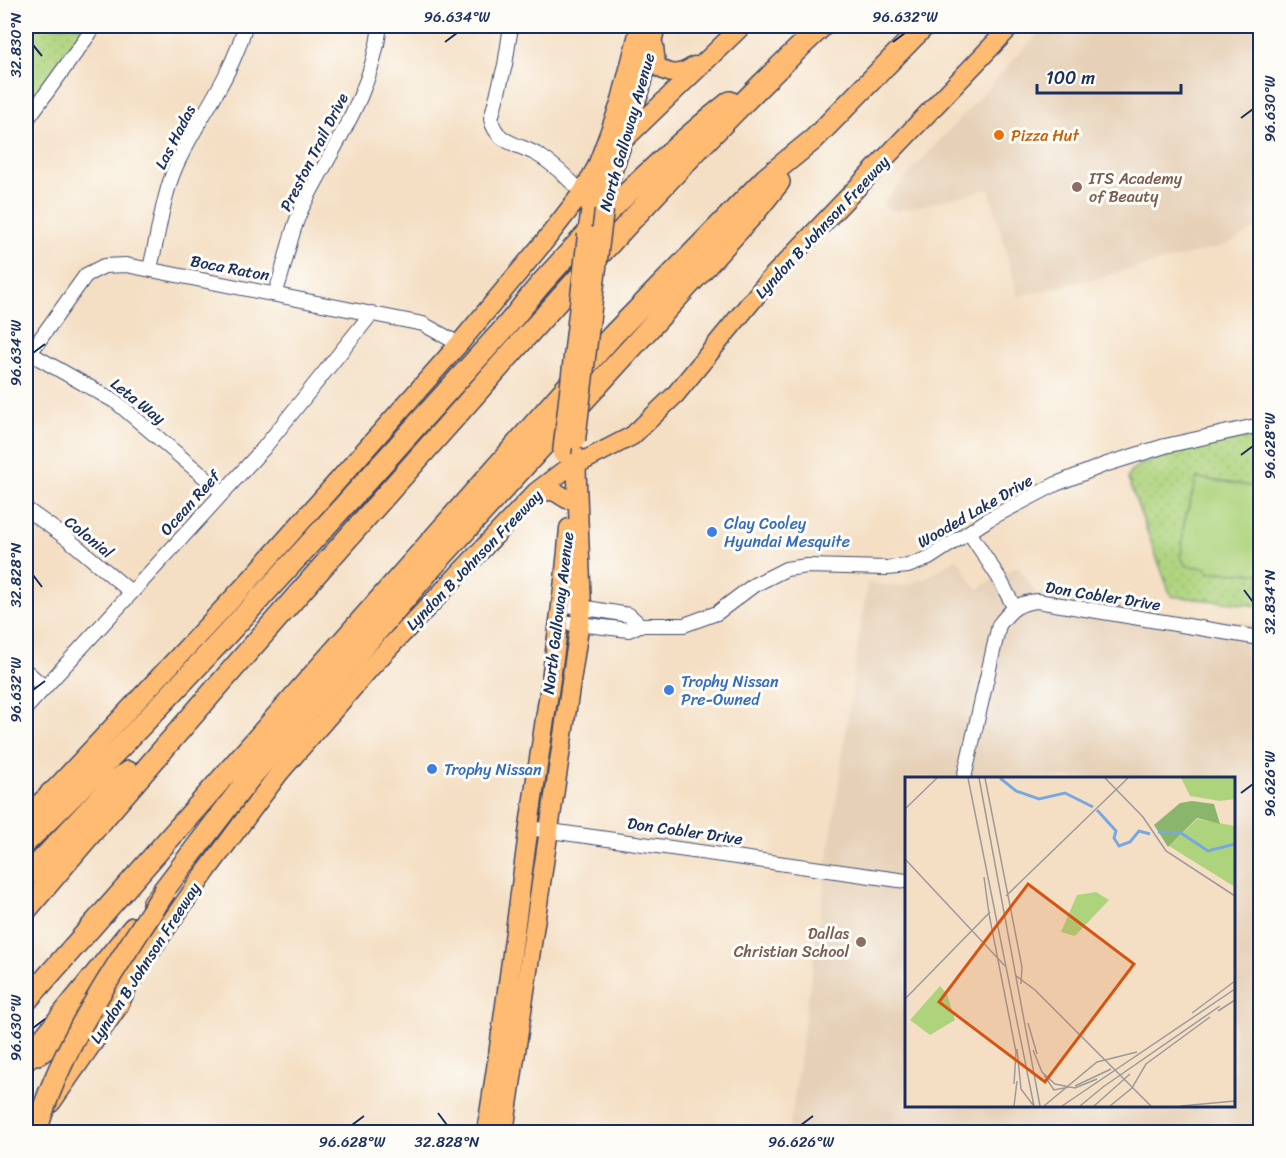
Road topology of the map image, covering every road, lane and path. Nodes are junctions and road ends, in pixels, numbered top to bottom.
1 (95, 26) edge
2 (245, 26) edge
3 (380, 26) edge
4 (511, 26) edge
5 (742, 26) edge
6 (822, 26) edge
7 (924, 26) edge
8 (1011, 26) edge
9 (650, 28) edge
10 (713, 54) junction
11 (786, 60) junction
12 (26, 120) edge
13 (814, 138) junction
14 (623, 139) junction
15 (597, 166) junction
16 (582, 194) junction
17 (566, 215) junction
18 (594, 222) junction
19 (150, 268) junction
20 (275, 294) junction
21 (372, 313) junction
22 (459, 344) junction
23 (28, 352) edge
24 (1260, 425) edge
25 (567, 463) junction
26 (222, 492) junction
27 (536, 492) junction
28 (567, 499) junction
29 (26, 509) edge
30 (969, 532) junction
31 (131, 592) junction
32 (1014, 607) junction
33 (561, 613) junction
34 (580, 616) junction
35 (1260, 638) edge
36 (26, 671) edge
37 (44, 687) junction
38 (26, 708) edge
39 (163, 748) junction
40 (964, 777) edge
41 (51, 793) junction
42 (26, 815) edge
43 (529, 828) junction
44 (550, 830) junction
45 (26, 831) edge
46 (26, 842) edge
47 (26, 877) edge
48 (905, 881) edge
49 (165, 891) junction
50 (26, 910) edge
51 (56, 968) junction
52 (132, 977) junction
53 (26, 1001) edge
54 (26, 1016) edge
55 (26, 1062) edge
56 (30, 1132) edge
57 (36, 1132) edge
58 (486, 1132) edge
59 (504, 1132) edge

1 - 12 street
2 - 19 street, Las Hadas
3 - 20 street, Preston Trail Drive
4 - 16 street
5 - 10 main road
6 - 11 highway
7 - 13 highway
8 - 25 main road, Lyndon B Johnson Freeway
9 - 10 main road
9 - 14 main road, North Galloway Avenue
9 - 15 main road, North Galloway Avenue
10 - 14 main road
11 - 39 highway
11 - 46 highway
13 - 49 highway
13 - 51 highway
14 - 15 main road
14 - 18 main road, North Galloway Avenue
15 - 16 main road
15 - 18 main road, North Galloway Avenue
16 - 17 main road
17 - 18 main road
17 - 22 main road
18 - 25 main road, North Galloway Avenue, bridge
18 - 25 main road, North Galloway Avenue, bridge
19 - 20 street, Boca Raton
19 - 23 street, Boca Raton
20 - 21 street, Boca Raton
21 - 22 street, Boca Raton
21 - 26 street, Ocean Reef
22 - 41 main road
23 - 26 street, Leta Way
24 - 30 street, Wooded Lake Drive
25 - 27 main road, Lyndon B Johnson Freeway
25 - 28 main road, North Galloway Avenue
25 - 34 main road, North Galloway Avenue
26 - 31 street, Ocean Reef
27 - 28 main road
27 - 52 main road, Lyndon B Johnson Freeway
28 - 33 main road, North Galloway Avenue
29 - 31 street, Colonial
30 - 32 street
30 - 34 street, Wooded Lake Drive
31 - 37 street, Ocean Reef
32 - 35 street, Don Cobler Drive
32 - 40 street
33 - 34 street, Wooded Lake Drive
33 - 43 main road, North Galloway Avenue
34 - 44 main road, North Galloway Avenue
36 - 37 street
37 - 38 street, Ocean Reef
39 - 47 highway
39 - 50 highway
41 - 42 main road
41 - 45 highway
43 - 44 street, Don Cobler Drive
43 - 58 main road, North Galloway Avenue
44 - 48 street, Don Cobler Drive
44 - 59 main road, North Galloway Avenue
49 - 55 highway, bridge
49 - 57 highway, bridge
51 - 53 highway
51 - 54 highway
52 - 55 highway
52 - 56 main road, Lyndon B Johnson Freeway

